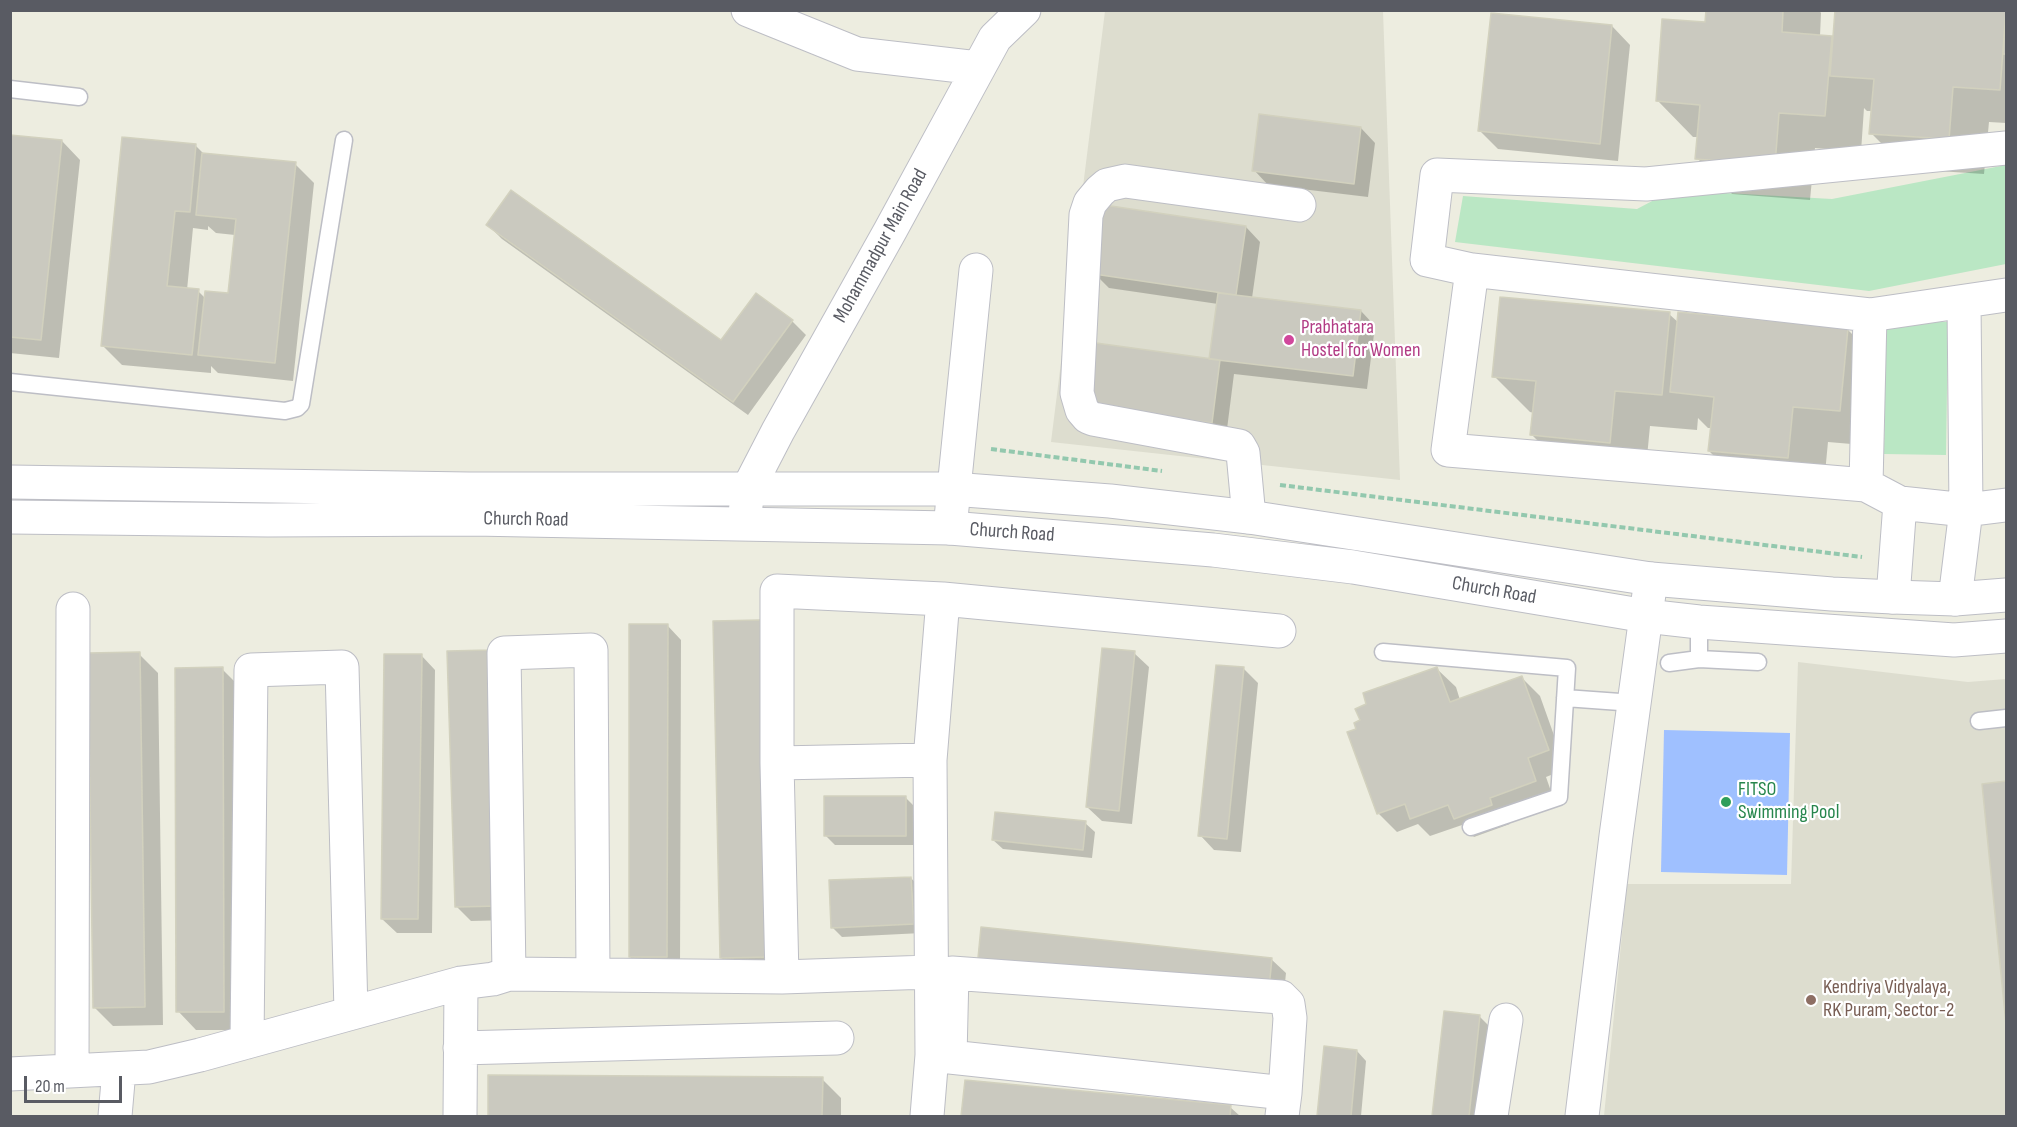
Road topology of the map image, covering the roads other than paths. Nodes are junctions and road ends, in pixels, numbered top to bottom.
1 (748, 10) edge
2 (1024, 10) edge
3 (992, 24) edge
4 (978, 68) junction
5 (10, 89) edge
6 (79, 97) dead end
7 (344, 140) dead end
8 (2007, 148) edge
9 (1299, 205) dead end
10 (976, 270) dead end
11 (1472, 270) junction
12 (2007, 295) edge
13 (1964, 302) junction
14 (1870, 315) junction
15 (10, 382) edge
16 (10, 483) edge
17 (1866, 485) junction
18 (748, 489) junction
19 (952, 489) junction
20 (1900, 503) junction
21 (2007, 505) edge
22 (1966, 510) junction
23 (10, 517) edge
24 (1248, 517) junction
25 (744, 522) junction
26 (950, 528) junction
27 (1652, 579) junction
28 (2007, 595) edge
29 (1893, 597) junction
30 (943, 599) junction
31 (1955, 599) junction
32 (73, 609) dead end
33 (1646, 616) junction
34 (1699, 622) junction
35 (1279, 632) dead end
36 (2007, 636) edge
37 (1383, 652) dead end
38 (1699, 659) junction
39 (1758, 662) dead end
40 (1669, 663) dead end
41 (1565, 698) junction
42 (1634, 702) junction
43 (2007, 718) edge
44 (1979, 721) dead end
45 (930, 760) junction
46 (777, 763) junction
47 (1471, 827) dead end
48 (509, 974) junction
49 (593, 975) junction
50 (782, 977) junction
51 (461, 983) junction
52 (937, 987) junction
53 (351, 1012) junction
54 (1506, 1020) dead end
55 (837, 1038) dead end
56 (247, 1042) junction
57 (460, 1048) junction
58 (119, 1070) junction
59 (72, 1071) junction
60 (10, 1074) edge
61 (1284, 1105) edge
62 (115, 1116) edge
63 (460, 1116) edge
64 (927, 1116) edge
65 (1491, 1116) edge
66 (1582, 1116) edge

1 - 4 street
2 - 3 street, Mohammadpur Main Road
3 - 4 street, Mohammadpur Main Road
4 - 18 street, Mohammadpur Main Road
5 - 6 lane
7 - 15 lane
8 - 11 street
9 - 24 street
10 - 19 street
11 - 14 street
11 - 17 street
12 - 13 street
13 - 14 street
13 - 22 street
14 - 17 street
16 - 18 street, Church Road
17 - 20 street
18 - 19 street, Church Road
18 - 25 street
19 - 24 street, Church Road
19 - 26 street
20 - 22 street
20 - 29 street
21 - 22 street
22 - 31 street
23 - 25 street, Church Road
24 - 27 street, Church Road
25 - 26 street, Church Road
26 - 33 street, Church Road
27 - 29 street, Church Road
27 - 33 street
28 - 31 street, Church Road
29 - 31 street, Church Road
30 - 35 street
30 - 45 street
30 - 46 street
32 - 59 street
33 - 34 street, Church Road
33 - 42 street
34 - 36 street, Church Road
34 - 38 lane
37 - 41 lane
38 - 39 lane
38 - 40 lane
41 - 42 lane
41 - 47 lane
42 - 66 street
43 - 44 lane
45 - 46 street
45 - 52 street
46 - 50 street
48 - 49 street
48 - 49 street
48 - 51 street
49 - 50 street
50 - 52 street
51 - 53 street
51 - 57 street
52 - 61 street
52 - 61 street
52 - 64 street
53 - 56 street
53 - 56 street
54 - 65 street
55 - 57 street
56 - 58 street
57 - 63 street
58 - 59 street
58 - 62 street
59 - 60 street

